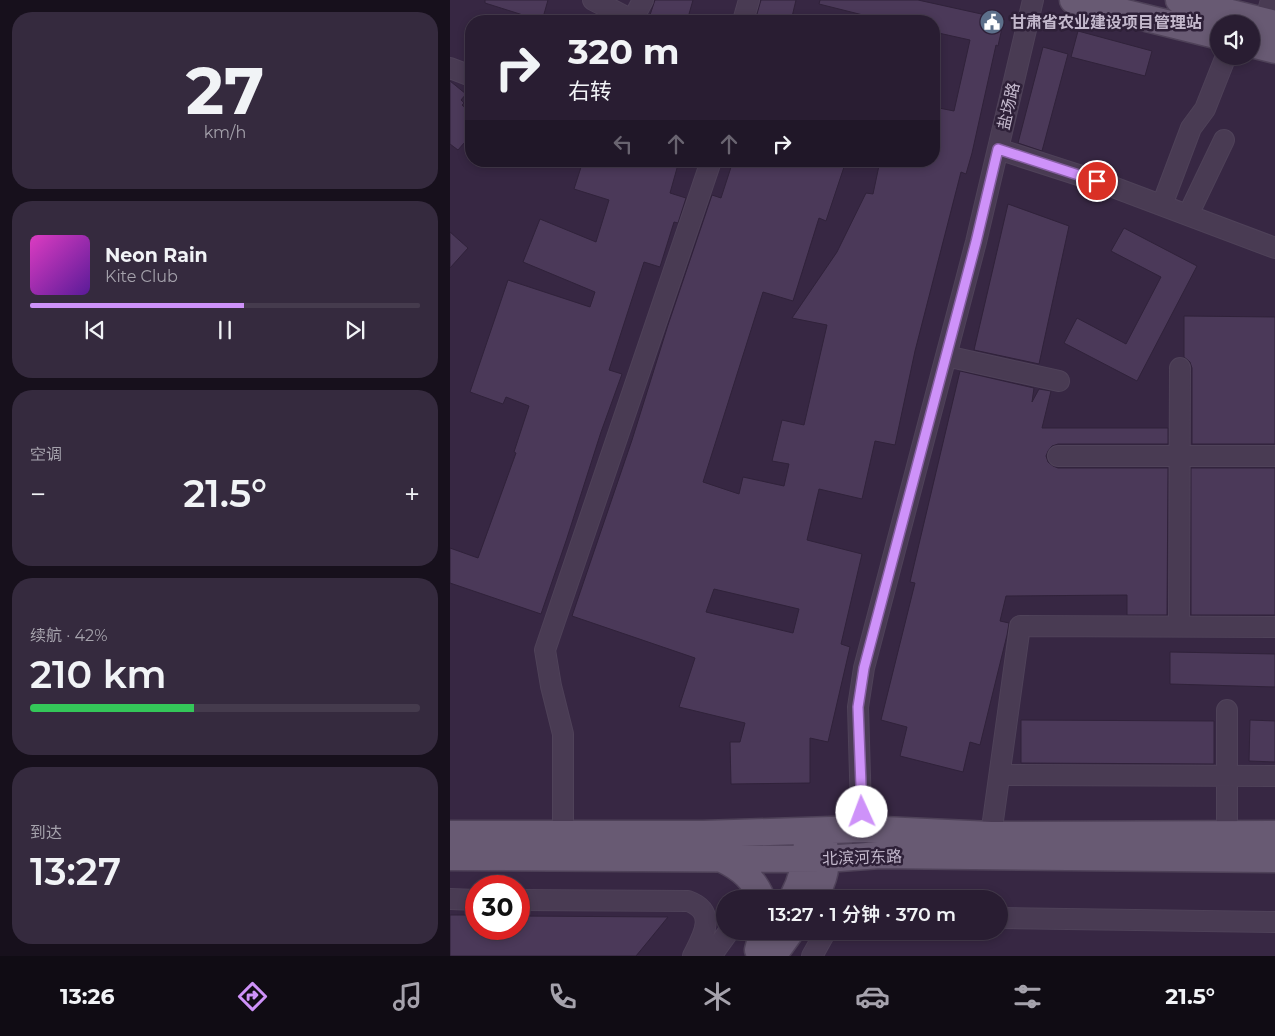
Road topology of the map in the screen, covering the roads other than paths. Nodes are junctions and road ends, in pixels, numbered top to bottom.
1 (593, 0) edge
2 (643, 0) edge
3 (749, 0) edge
4 (1034, 0) edge
5 (1073, 0) edge
6 (1179, 0) edge
7 (621, 15) edge
8 (635, 15) edge
9 (745, 15) edge
10 (1270, 15) edge
11 (1210, 34) edge
12 (1260, 46) edge
13 (1275, 50) edge
14 (1222, 65) edge
15 (450, 68) edge
16 (465, 74) edge
17 (1224, 140) dead end
18 (998, 149) junction
19 (710, 167) edge
20 (1162, 205) junction
21 (1188, 215) junction
22 (1275, 248) edge
23 (946, 356) junction
24 (1180, 368) dead end
25 (1059, 381) dead end
26 (1058, 456) dead end
27 (1180, 456) junction
28 (1275, 456) edge
29 (1179, 626) junction
30 (1275, 627) edge
31 (1227, 710) dead end
32 (1000, 775) junction
33 (1227, 775) junction
34 (1275, 776) edge
35 (862, 829) junction
36 (814, 830) junction
37 (450, 834) edge
38 (1227, 834) junction
39 (1275, 834) edge
40 (563, 835) junction
41 (991, 835) junction
42 (450, 857) edge
43 (862, 857) junction
44 (1275, 858) edge
45 (722, 859) junction
46 (817, 859) junction
47 (754, 890) edge
48 (797, 890) edge
49 (819, 890) edge
50 (450, 899) edge
51 (465, 900) edge
52 (530, 900) edge
53 (1008, 918) edge
54 (1275, 922) edge
55 (723, 940) edge
56 (821, 940) edge
57 (693, 956) edge
58 (711, 956) edge
59 (812, 956) edge

1 - 7 street
2 - 8 street
3 - 9 street
4 - 18 street, 盐场路
5 - 11 main road
6 - 10 main road
12 - 13 main road
14 - 20 street
15 - 16 street
17 - 21 street
18 - 20 street
18 - 23 street, 盐场路
19 - 40 street
20 - 21 street
21 - 22 street
23 - 25 street
23 - 35 street, 盐场路
24 - 27 street
26 - 27 street
27 - 28 street
27 - 29 street
29 - 30 street
29 - 32 street
31 - 33 street
32 - 33 street
32 - 41 street
33 - 34 street
33 - 38 street
35 - 36 main road, 北滨河东路
35 - 41 main road, 北滨河东路
35 - 43 street, 盐场路
36 - 40 main road, 北滨河东路
36 - 46 main road
37 - 40 main road, 北滨河东路
38 - 39 main road, 北滨河东路
38 - 41 main road, 北滨河东路
42 - 45 main road, 北滨河东路
43 - 44 main road, 北滨河东路
43 - 46 main road, 北滨河东路
45 - 46 main road, 北滨河东路
45 - 47 main road
46 - 48 main road
46 - 49 main road
50 - 51 street
52 - 57 street
53 - 54 street
55 - 58 street
56 - 59 street

